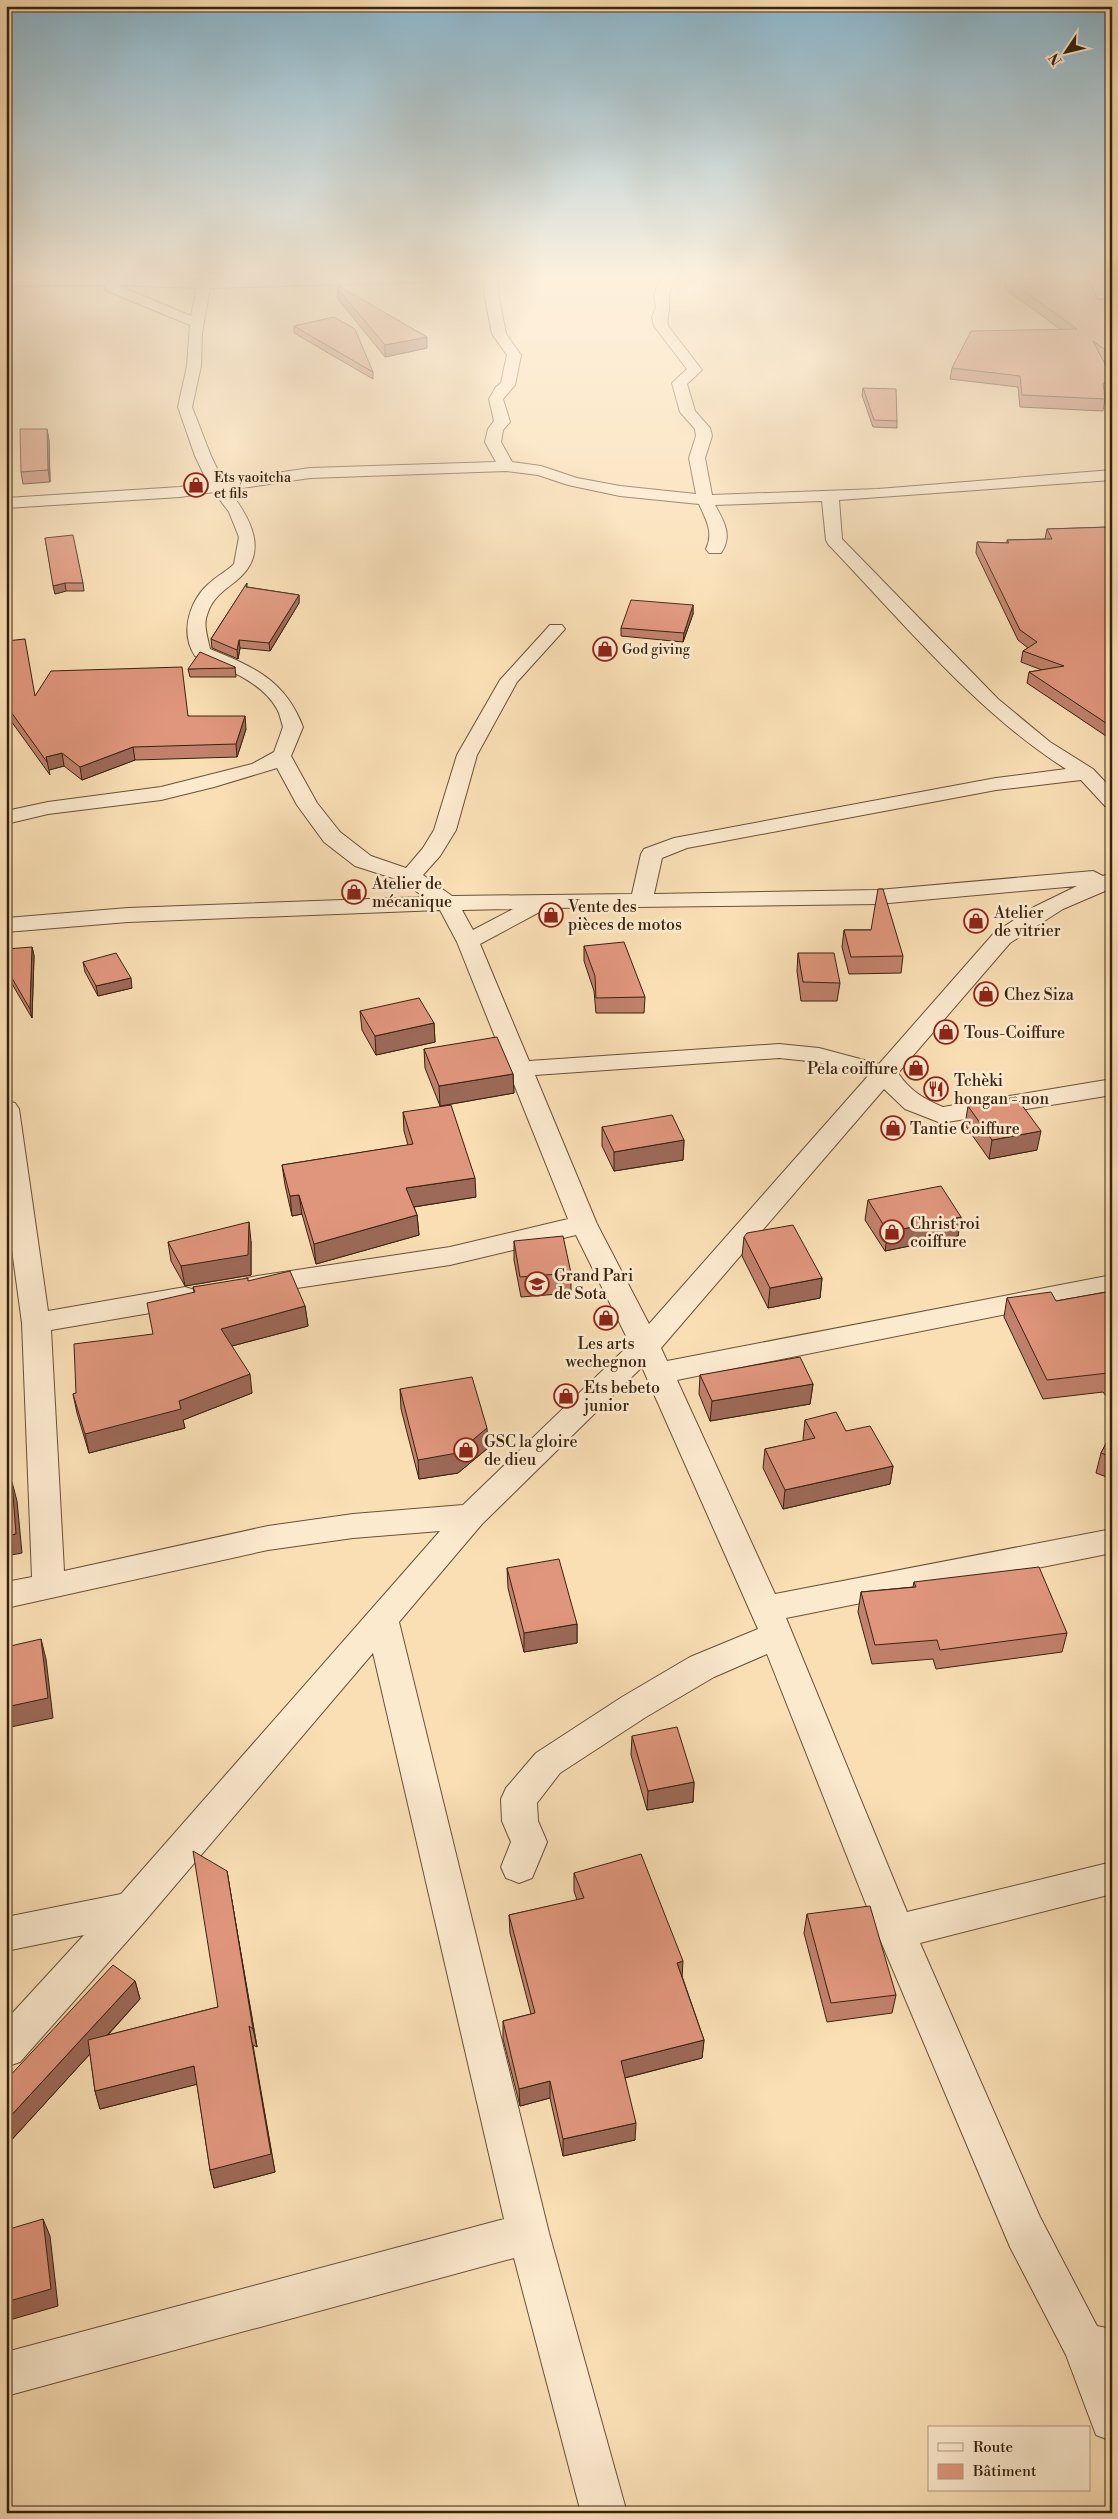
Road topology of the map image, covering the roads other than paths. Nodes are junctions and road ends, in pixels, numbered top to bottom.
1 (188, 395) edge
2 (498, 395) edge
3 (683, 395) edge
4 (506, 466) junction
5 (1112, 474) edge
6 (218, 486) junction
7 (830, 496) junction
8 (705, 500) junction
9 (6, 503) edge
10 (715, 549) dead end
11 (556, 629) dead end
12 (282, 757) junction
13 (1086, 773) junction
14 (1112, 802) edge
15 (6, 818) edge
16 (410, 876) junction
17 (1112, 878) edge
18 (641, 901) junction
19 (543, 902) junction
20 (448, 904) junction
21 (6, 925) edge
22 (468, 942) junction
23 (522, 1069) junction
24 (885, 1073) junction
25 (1112, 1087) edge
26 (6, 1109) edge
27 (584, 1224) junction
28 (1112, 1284) edge
29 (235, 1288) edge
30 (207, 1293) edge
31 (36, 1323) junction
32 (653, 1360) junction
33 (471, 1516) junction
34 (1112, 1541) edge
35 (49, 1587) junction
36 (6, 1595) edge
37 (382, 1620) junction
38 (771, 1622) junction
39 (519, 1867) dead end
40 (1112, 1878) edge
41 (132, 1909) junction
42 (896, 1932) junction
43 (6, 1934) edge
44 (6, 2049) edge
45 (528, 2233) junction
46 (1097, 2347) edge
47 (6, 2374) edge
48 (1112, 2419) edge
49 (604, 2513) edge

1 - 6 street
2 - 4 street
3 - 8 street
4 - 6 street
4 - 8 street
5 - 7 street
6 - 9 street
6 - 12 street
7 - 8 street
7 - 13 street
8 - 10 street
11 - 16 street
12 - 15 street
12 - 16 street
13 - 14 street
13 - 18 street
16 - 20 street
17 - 18 street
17 - 24 street
18 - 19 street
19 - 20 street
19 - 22 street
20 - 21 street
20 - 22 street
22 - 23 street
23 - 24 street
23 - 27 street
24 - 25 street
24 - 32 street
26 - 31 street
27 - 29 street
27 - 32 street
28 - 32 street
30 - 31 street
31 - 35 street
32 - 33 street
32 - 38 street
33 - 35 street
33 - 37 street
34 - 38 street
35 - 36 street
37 - 41 street
37 - 45 street
38 - 39 street
38 - 42 street
40 - 42 street
41 - 43 street
41 - 44 street
42 - 46 street
45 - 47 street
45 - 49 street
46 - 48 street

